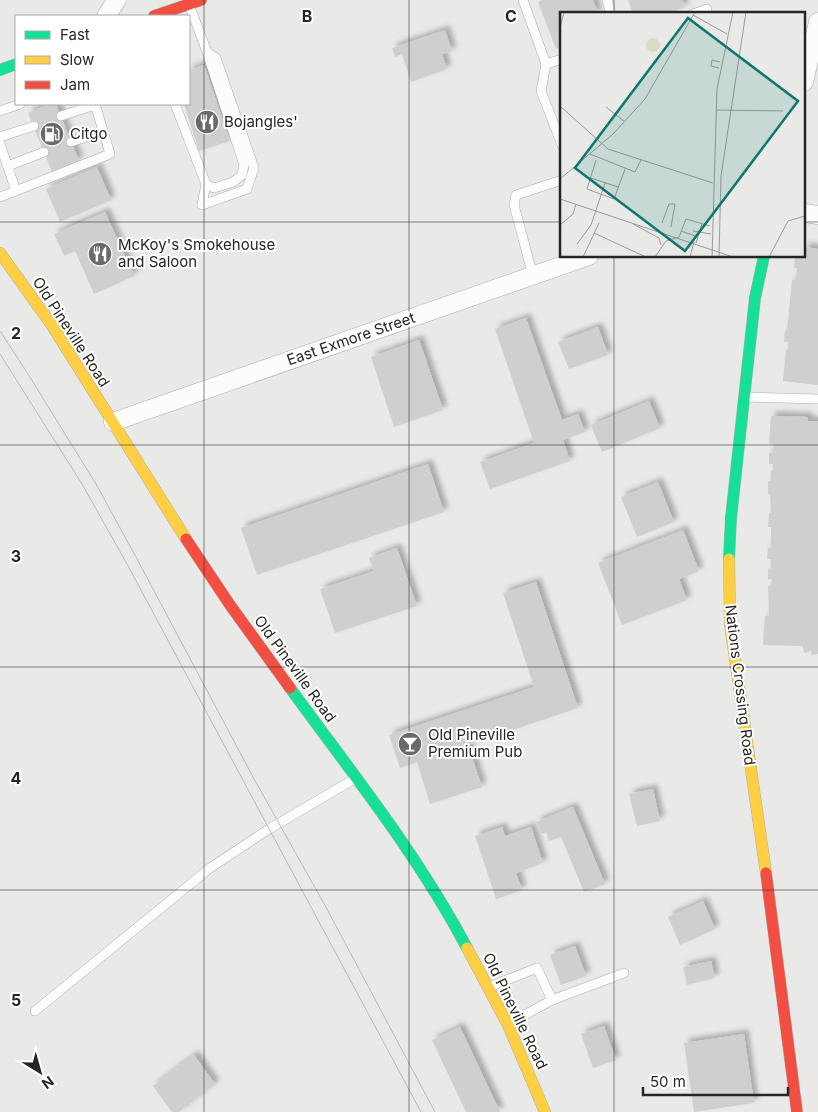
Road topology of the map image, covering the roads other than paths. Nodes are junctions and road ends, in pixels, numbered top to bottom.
1 (117, 0) edge
2 (201, 0) edge
3 (523, 0) edge
4 (188, 4) junction
5 (107, 15) edge
6 (157, 15) edge
7 (818, 22) edge
8 (207, 52) junction
9 (560, 60) edge
10 (15, 64) edge
11 (546, 64) junction
12 (0, 70) edge
13 (806, 73) edge
14 (17, 105) edge
15 (92, 105) edge
16 (95, 105) edge
17 (175, 105) edge
18 (0, 111) edge
19 (61, 116) dead end
20 (34, 126) dead end
21 (103, 131) junction
22 (0, 137) edge
23 (560, 140) edge
24 (71, 142) dead end
25 (0, 144) edge
26 (44, 152) dead end
27 (8, 166) junction
28 (560, 181) edge
29 (206, 184) junction
30 (16, 191) junction
31 (0, 197) edge
32 (0, 253) edge
33 (583, 258) edge
34 (764, 258) edge
35 (533, 276) junction
36 (744, 397) junction
37 (818, 398) edge
38 (113, 422) junction
39 (356, 778) junction
40 (624, 973) dead end
41 (489, 987) junction
42 (552, 1000) junction
43 (34, 1011) dead end
44 (508, 1025) junction
45 (545, 1112) edge
46 (797, 1112) edge

1 - 5 street
2 - 4 street
3 - 11 lane
4 - 6 street
4 - 8 lane
7 - 13 street
8 - 29 lane
8 - 29 lane
9 - 11 lane
10 - 12 street
11 - 23 lane
14 - 18 lane
15 - 19 lane
16 - 21 lane
17 - 29 lane
20 - 22 lane
21 - 24 lane
21 - 30 lane
25 - 27 lane
26 - 27 lane
27 - 30 lane
28 - 35 lane
30 - 31 lane
32 - 38 street, Old Pineville Road
33 - 35 street, East Exmore Street
34 - 36 street, Nations Crossing Road
35 - 38 street, East Exmore Street
36 - 37 lane
36 - 46 street, Nations Crossing Road
38 - 39 street, Old Pineville Road
39 - 41 street, Old Pineville Road
39 - 43 lane
40 - 42 lane
41 - 42 lane
41 - 44 street, Old Pineville Road
42 - 44 lane
44 - 45 street, Old Pineville Road

